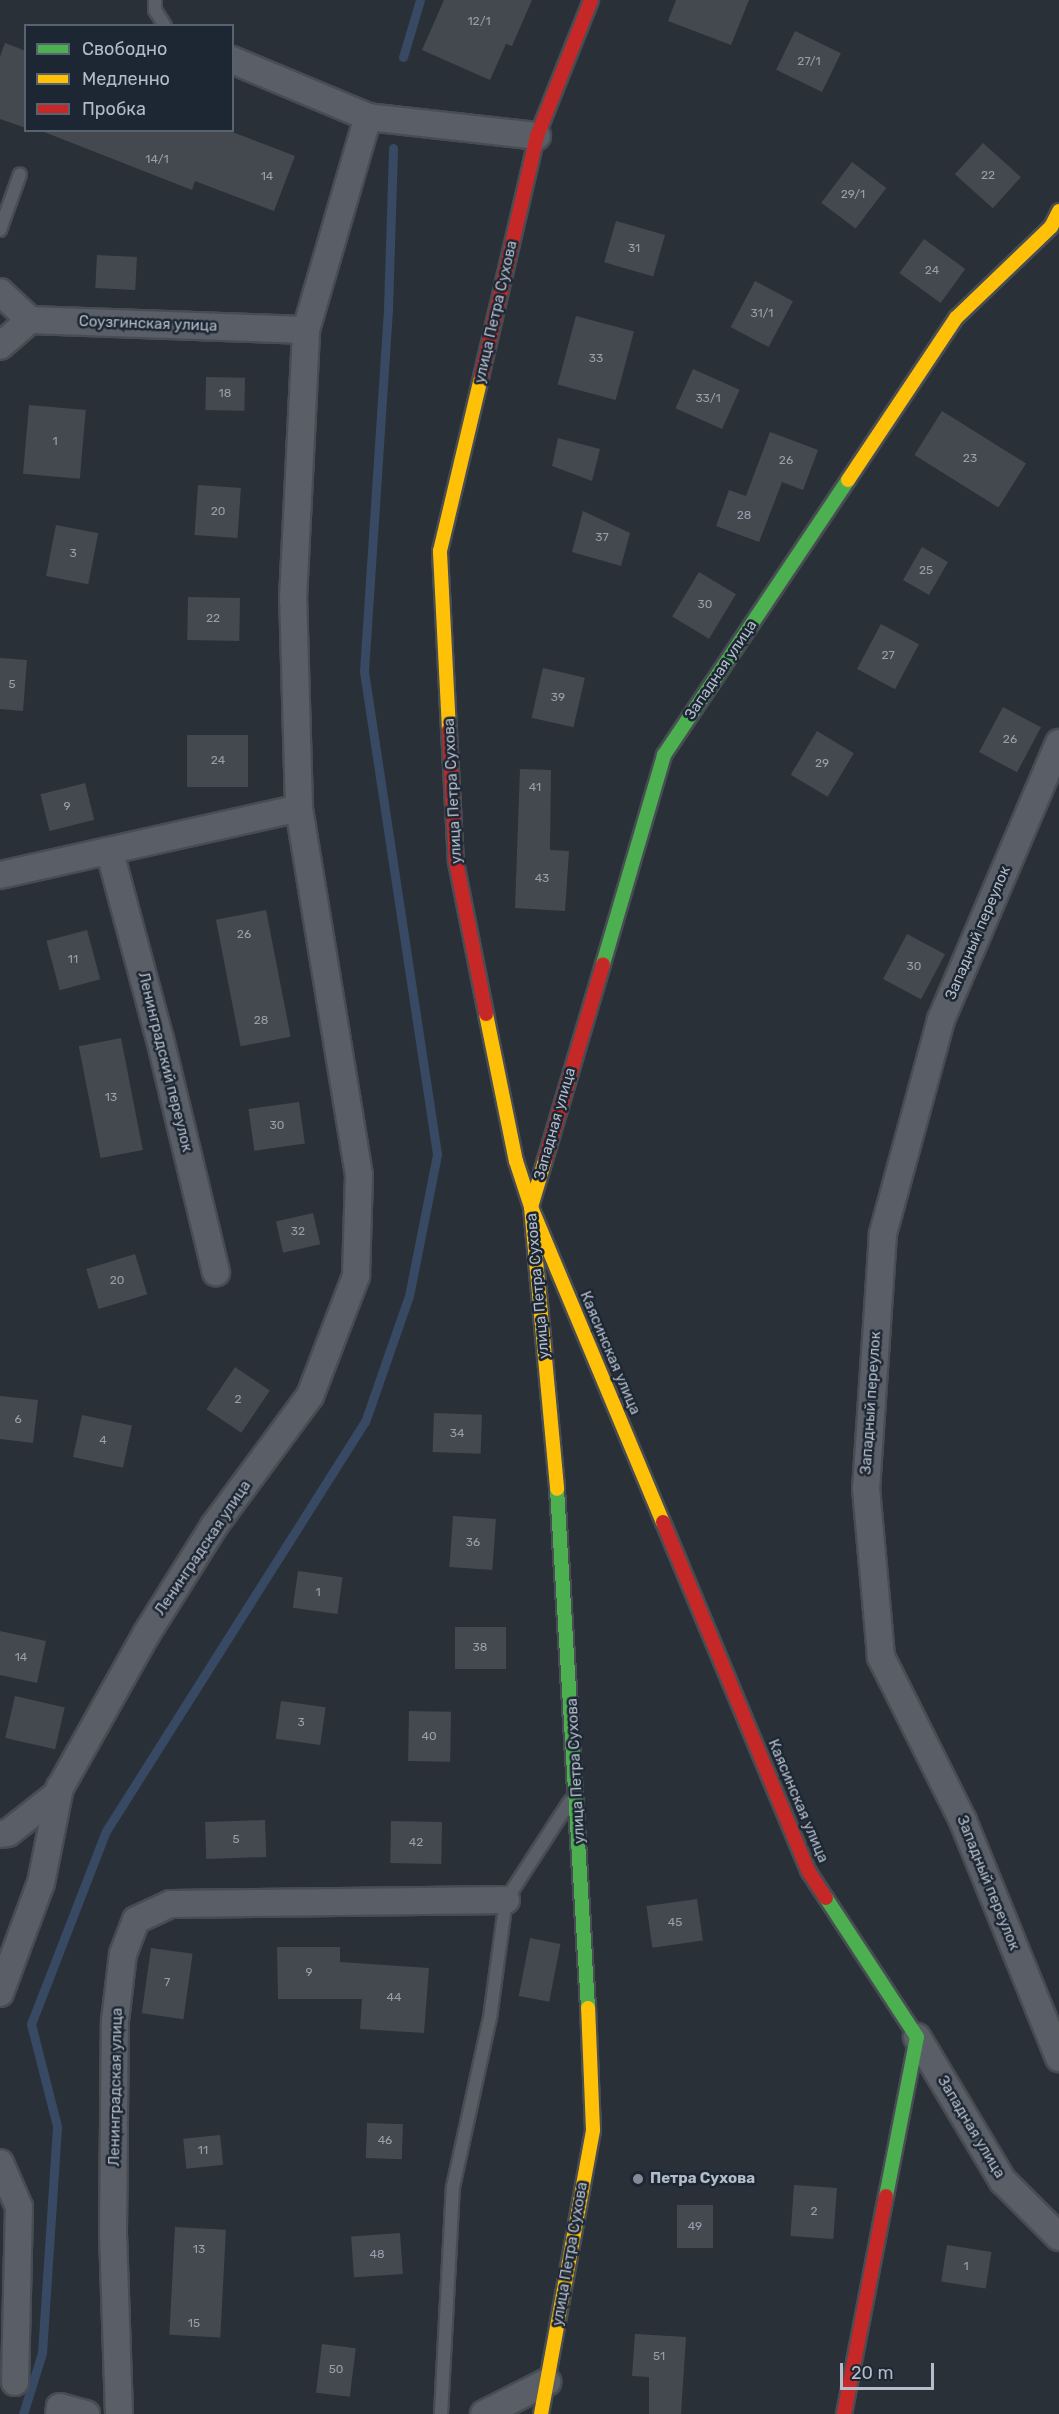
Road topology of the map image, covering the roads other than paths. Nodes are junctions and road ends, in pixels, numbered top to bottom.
1 (155, 0) edge
2 (591, 0) edge
3 (164, 24) edge
4 (234, 61) edge
5 (368, 117) junction
6 (537, 136) junction
7 (20, 174) dead end
8 (1056, 222) edge
9 (0, 230) edge
10 (0, 292) edge
11 (30, 320) junction
12 (306, 330) junction
13 (0, 346) edge
14 (1059, 742) edge
15 (299, 808) junction
16 (110, 853) junction
17 (0, 875) edge
18 (531, 1207) junction
19 (216, 1272) dead end
20 (60, 1787) junction
21 (577, 1790) junction
22 (0, 1834) edge
23 (506, 1900) junction
24 (0, 1993) edge
25 (917, 2037) junction
26 (1059, 2058) edge
27 (0, 2163) edge
28 (1059, 2237) edge
29 (15, 2382) dead end
30 (547, 2382) junction
31 (59, 2414) edge
32 (86, 2414) edge
33 (119, 2414) edge
34 (441, 2414) edge
35 (484, 2414) edge
36 (541, 2414) edge
37 (844, 2414) edge

1 - 3 lane
2 - 6 street, улица Петра Сухова
4 - 5 street
5 - 6 street
5 - 12 street
6 - 18 street, улица Петра Сухова
7 - 9 lane
8 - 18 street, Западная улица
10 - 11 street
11 - 12 street, Соузгинская улица
11 - 13 street
12 - 15 street
14 - 26 street, Западный переулок
15 - 16 street
15 - 20 street, Ленинградская улица
16 - 17 street
16 - 19 street, Ленинградский переулок
18 - 21 street, улица Петра Сухова
18 - 25 street, Каясинская улица
20 - 22 street, Ленинградская улица
20 - 24 street, Ленинградская улица
21 - 23 lane
21 - 30 street, улица Петра Сухова
23 - 33 street, Ленинградская улица
23 - 34 lane
25 - 28 street, Западная улица
25 - 37 street
27 - 29 street
30 - 35 street
30 - 36 street, улица Петра Сухова
31 - 32 street

